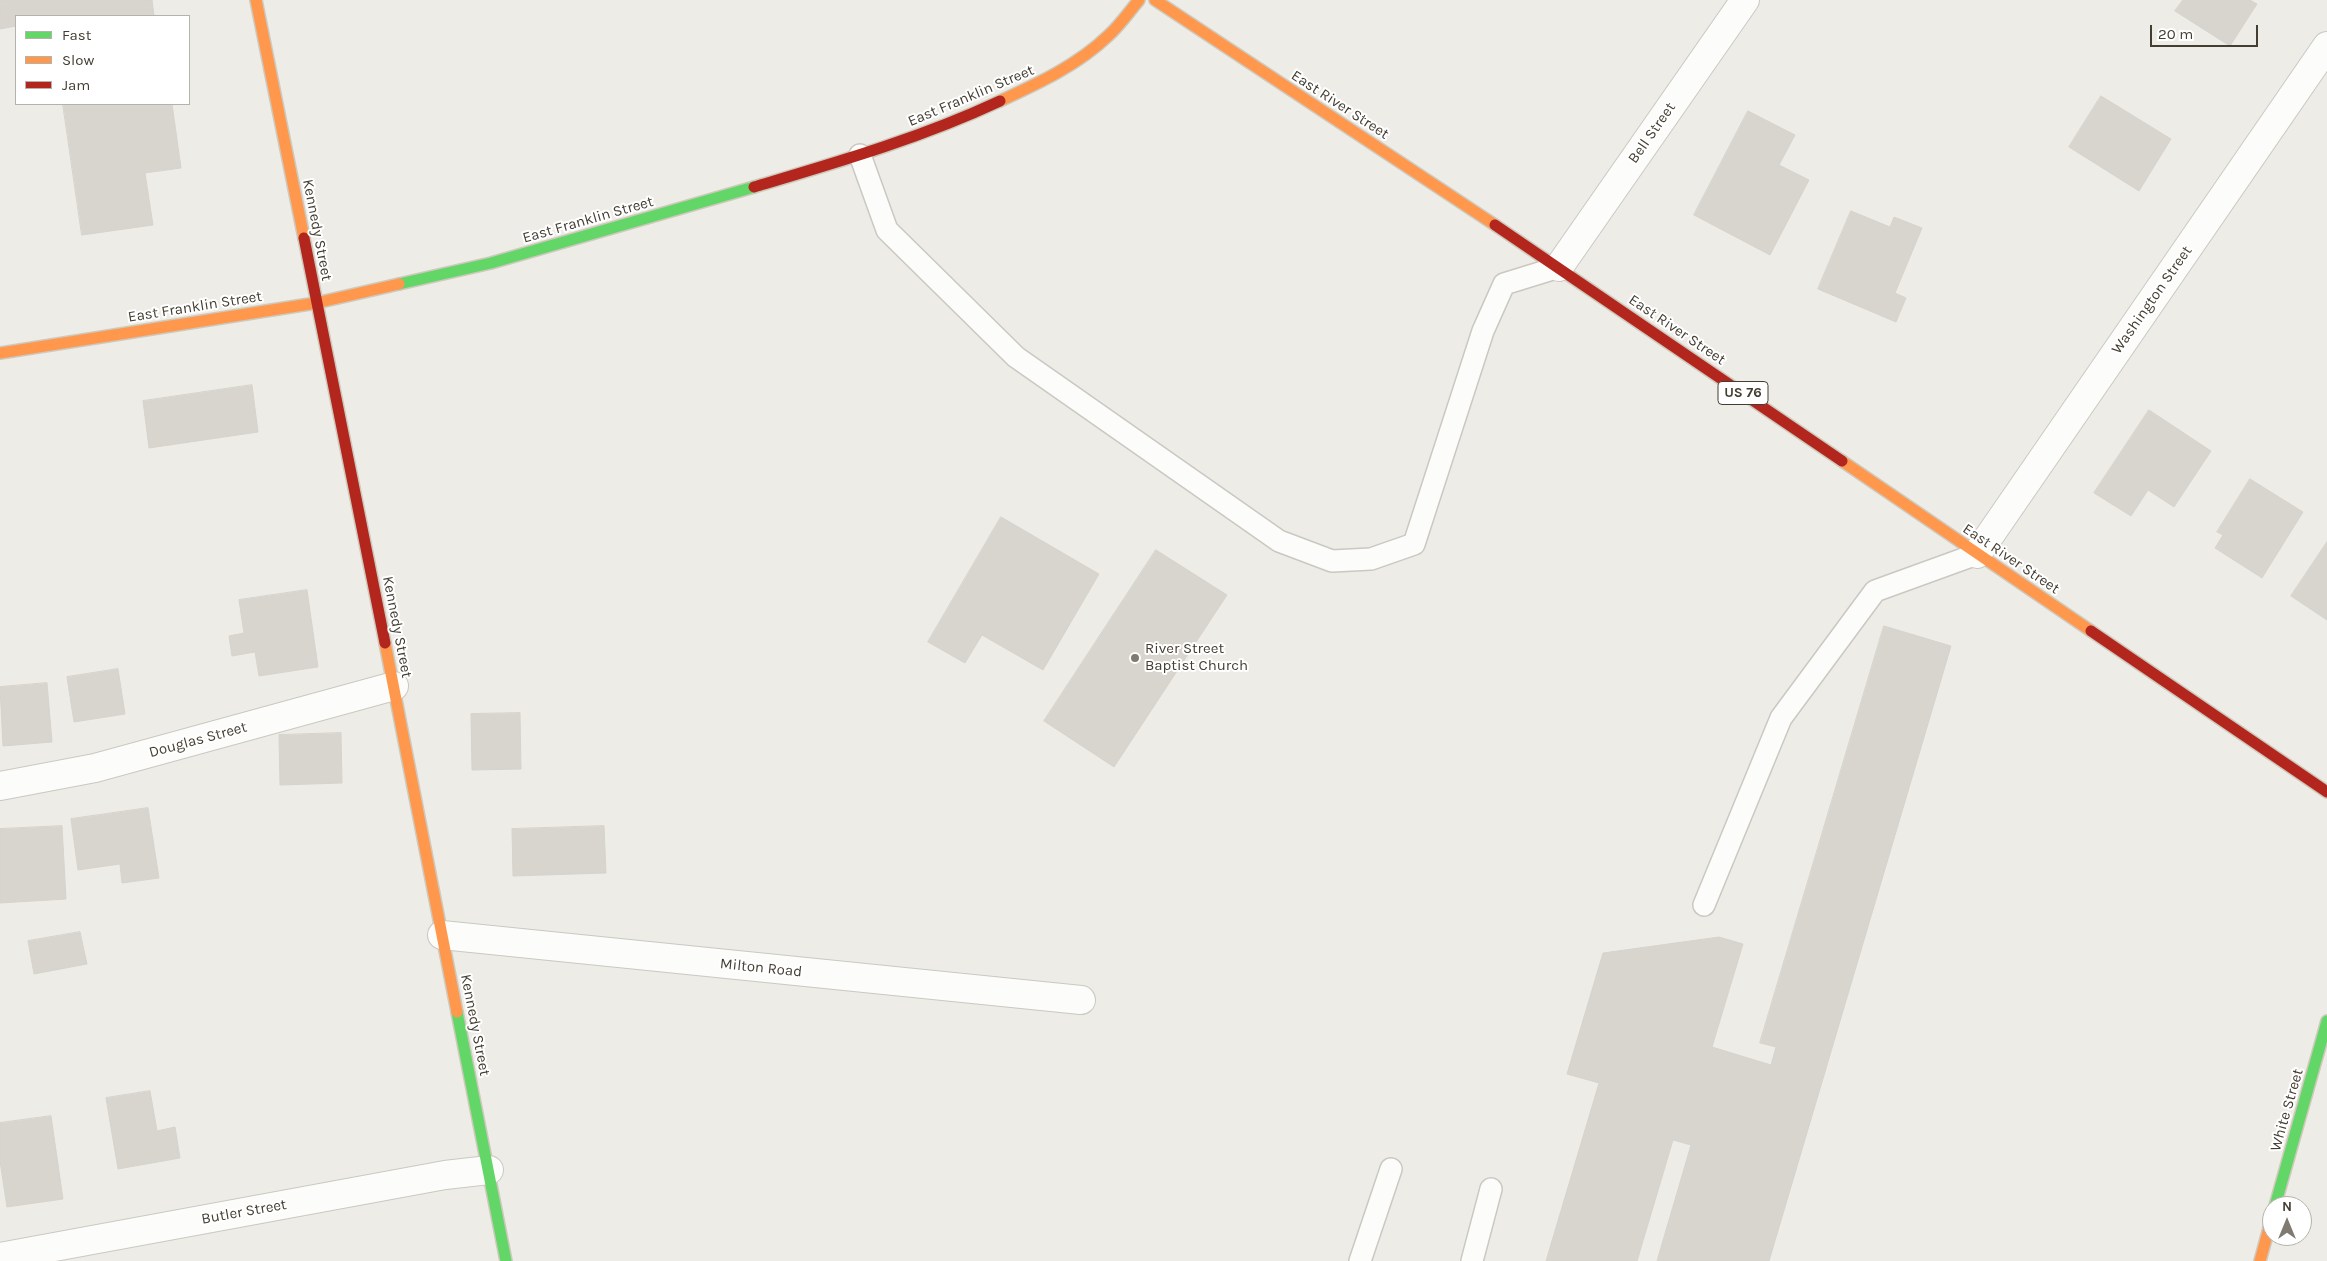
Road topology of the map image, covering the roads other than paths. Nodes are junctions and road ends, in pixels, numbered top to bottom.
1 (256, 0) edge
2 (1139, 0) edge
3 (1155, 0) edge
4 (1745, 0) edge
5 (2327, 46) edge
6 (860, 155) junction
7 (1559, 267) junction
8 (316, 303) junction
9 (0, 353) edge
10 (1977, 554) junction
11 (394, 686) junction
12 (0, 786) edge
13 (2327, 792) edge
14 (1704, 906) dead end
15 (442, 935) junction
16 (1081, 1000) dead end
17 (2327, 1021) edge
18 (1390, 1169) dead end
19 (489, 1170) junction
20 (1491, 1190) dead end
21 (2278, 1196) edge
22 (2264, 1246) edge
23 (0, 1257) edge
24 (506, 1261) edge
25 (1360, 1261) edge
26 (1472, 1261) edge
27 (2260, 1261) edge

1 - 8 street, Kennedy Street
2 - 6 street, East Franklin Street
3 - 7 street, East River Street / US 76
4 - 7 street, Bell Street
5 - 10 street, Washington Street
6 - 7 lane
6 - 8 street, East Franklin Street
7 - 10 street, East River Street / US 76
8 - 9 street, East Franklin Street
8 - 11 street, Kennedy Street
10 - 13 street, East River Street / US 76
10 - 14 lane
11 - 12 street, Douglas Street
11 - 15 street, Kennedy Street
15 - 16 street, Milton Road
15 - 19 street, Kennedy Street
17 - 21 street, White Street
18 - 25 lane
19 - 23 street, Butler Street
19 - 24 street, Kennedy Street
20 - 26 lane
22 - 27 street

